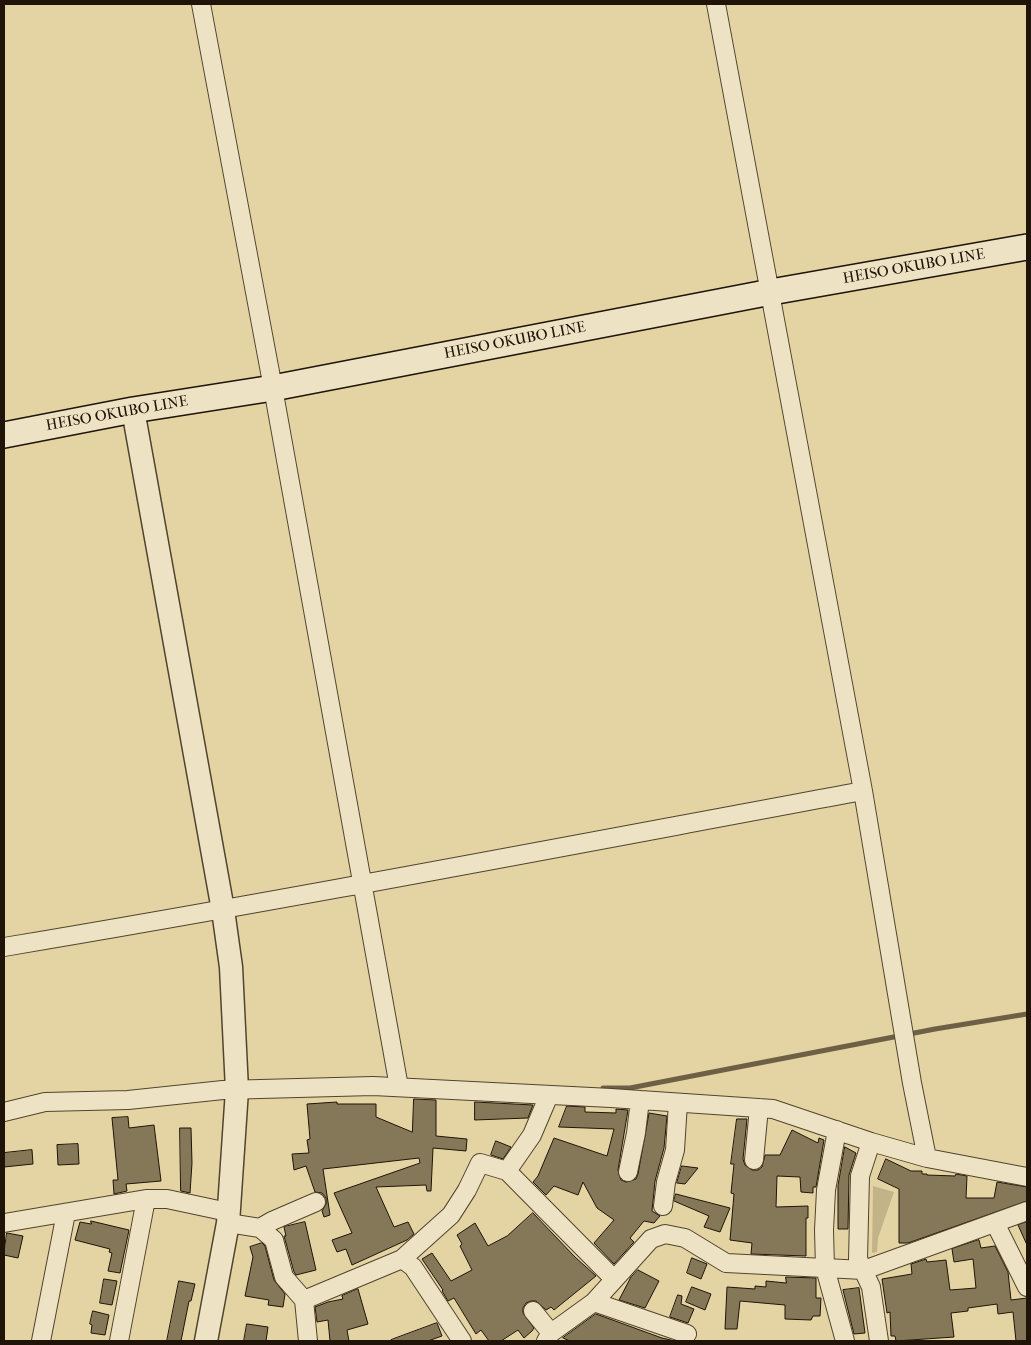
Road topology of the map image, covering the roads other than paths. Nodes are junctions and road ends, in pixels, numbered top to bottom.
1 (201, 4) edge
2 (716, 4) edge
3 (1027, 247) edge
4 (771, 292) junction
5 (273, 388) junction
6 (134, 410) junction
7 (4, 435) edge
8 (863, 791) junction
9 (362, 883) junction
10 (223, 910) junction
11 (4, 947) edge
12 (399, 1088) junction
13 (237, 1090) junction
14 (550, 1095) junction
15 (640, 1100) junction
16 (678, 1103) junction
17 (759, 1108) junction
18 (4, 1112) edge
19 (837, 1130) junction
20 (871, 1142) junction
21 (927, 1158) junction
22 (754, 1160) dead end
23 (507, 1171) junction
24 (628, 1172) dead end
25 (1027, 1177) edge
26 (146, 1199) junction
27 (316, 1202) dead end
28 (663, 1206) dead end
29 (1027, 1211) edge
30 (66, 1212) junction
31 (228, 1217) junction
32 (4, 1223) edge
33 (995, 1223) junction
34 (260, 1228) junction
35 (402, 1259) junction
36 (825, 1268) junction
37 (864, 1270) junction
38 (614, 1279) junction
39 (1027, 1287) edge
40 (304, 1300) junction
41 (594, 1302) junction
42 (533, 1311) dead end
43 (687, 1334) dead end
44 (549, 1337) edge
45 (456, 1340) edge
46 (41, 1341) edge
47 (119, 1341) edge
48 (206, 1341) edge
49 (308, 1341) edge
50 (845, 1341) edge
51 (880, 1341) edge

1 - 5 street
2 - 4 street
3 - 4 main road, HEISO OKUBO LINE
4 - 5 main road, HEISO OKUBO LINE
4 - 8 street
5 - 6 main road, HEISO OKUBO LINE
5 - 9 street
6 - 7 main road, HEISO OKUBO LINE
6 - 10 street
8 - 9 street
8 - 21 street
9 - 10 street
9 - 12 street
10 - 11 street
10 - 13 street
12 - 13 street
12 - 14 street
13 - 18 street
13 - 31 street
14 - 15 street
14 - 23 street
15 - 16 street
15 - 24 street
16 - 17 street
16 - 28 street
17 - 19 street
17 - 22 street
19 - 20 street
19 - 36 street
20 - 21 street
20 - 37 street
21 - 25 street
23 - 35 street
23 - 38 street
26 - 30 street
26 - 31 street
26 - 47 street
27 - 34 street
29 - 33 street
30 - 32 street
30 - 46 street
31 - 34 street
31 - 48 street
33 - 37 street
33 - 39 street
34 - 40 street
35 - 40 street
35 - 45 street
36 - 37 street
36 - 38 street
36 - 50 street
37 - 51 street
38 - 41 street
40 - 49 street
41 - 43 street
41 - 44 street
42 - 44 street

